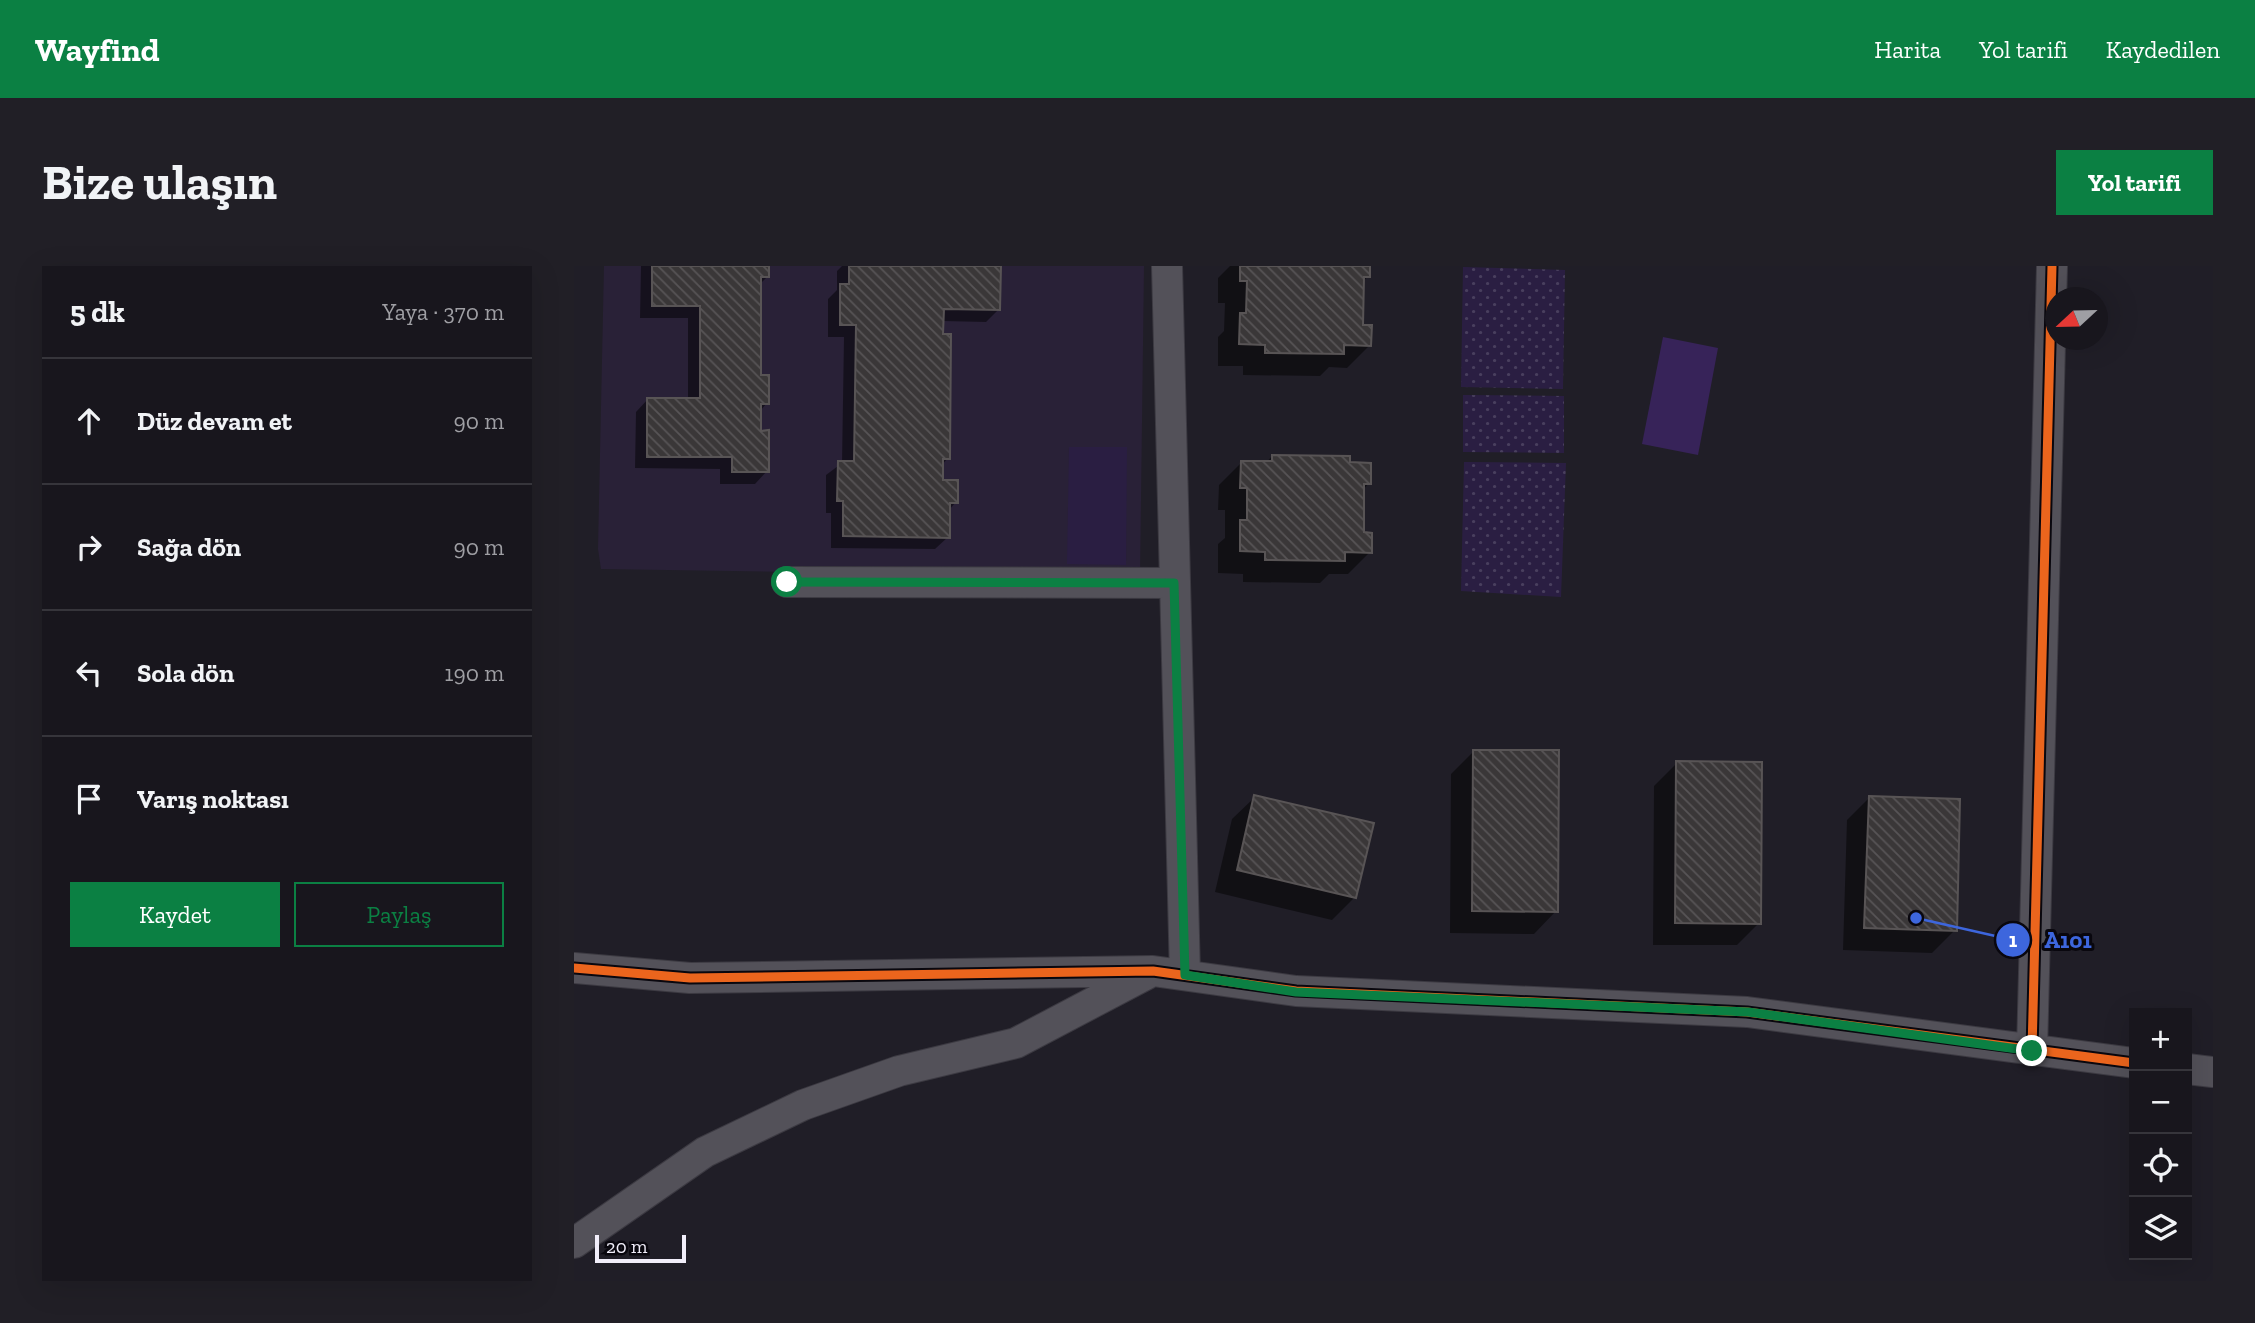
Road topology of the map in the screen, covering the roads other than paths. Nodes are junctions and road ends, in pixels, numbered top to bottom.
1 (1167, 266) edge
2 (2052, 266) edge
3 (787, 582) dead end
4 (1174, 583) junction
5 (574, 968) edge
6 (1153, 971) junction
7 (1185, 975) junction
8 (2032, 1051) junction
9 (2129, 1062) edge
10 (2192, 1070) edge
11 (2213, 1072) edge
12 (574, 1243) edge

1 - 4 street
2 - 8 street
3 - 4 street
4 - 7 street
5 - 6 street
6 - 7 street
6 - 12 street
7 - 8 street
8 - 9 street
10 - 11 street

